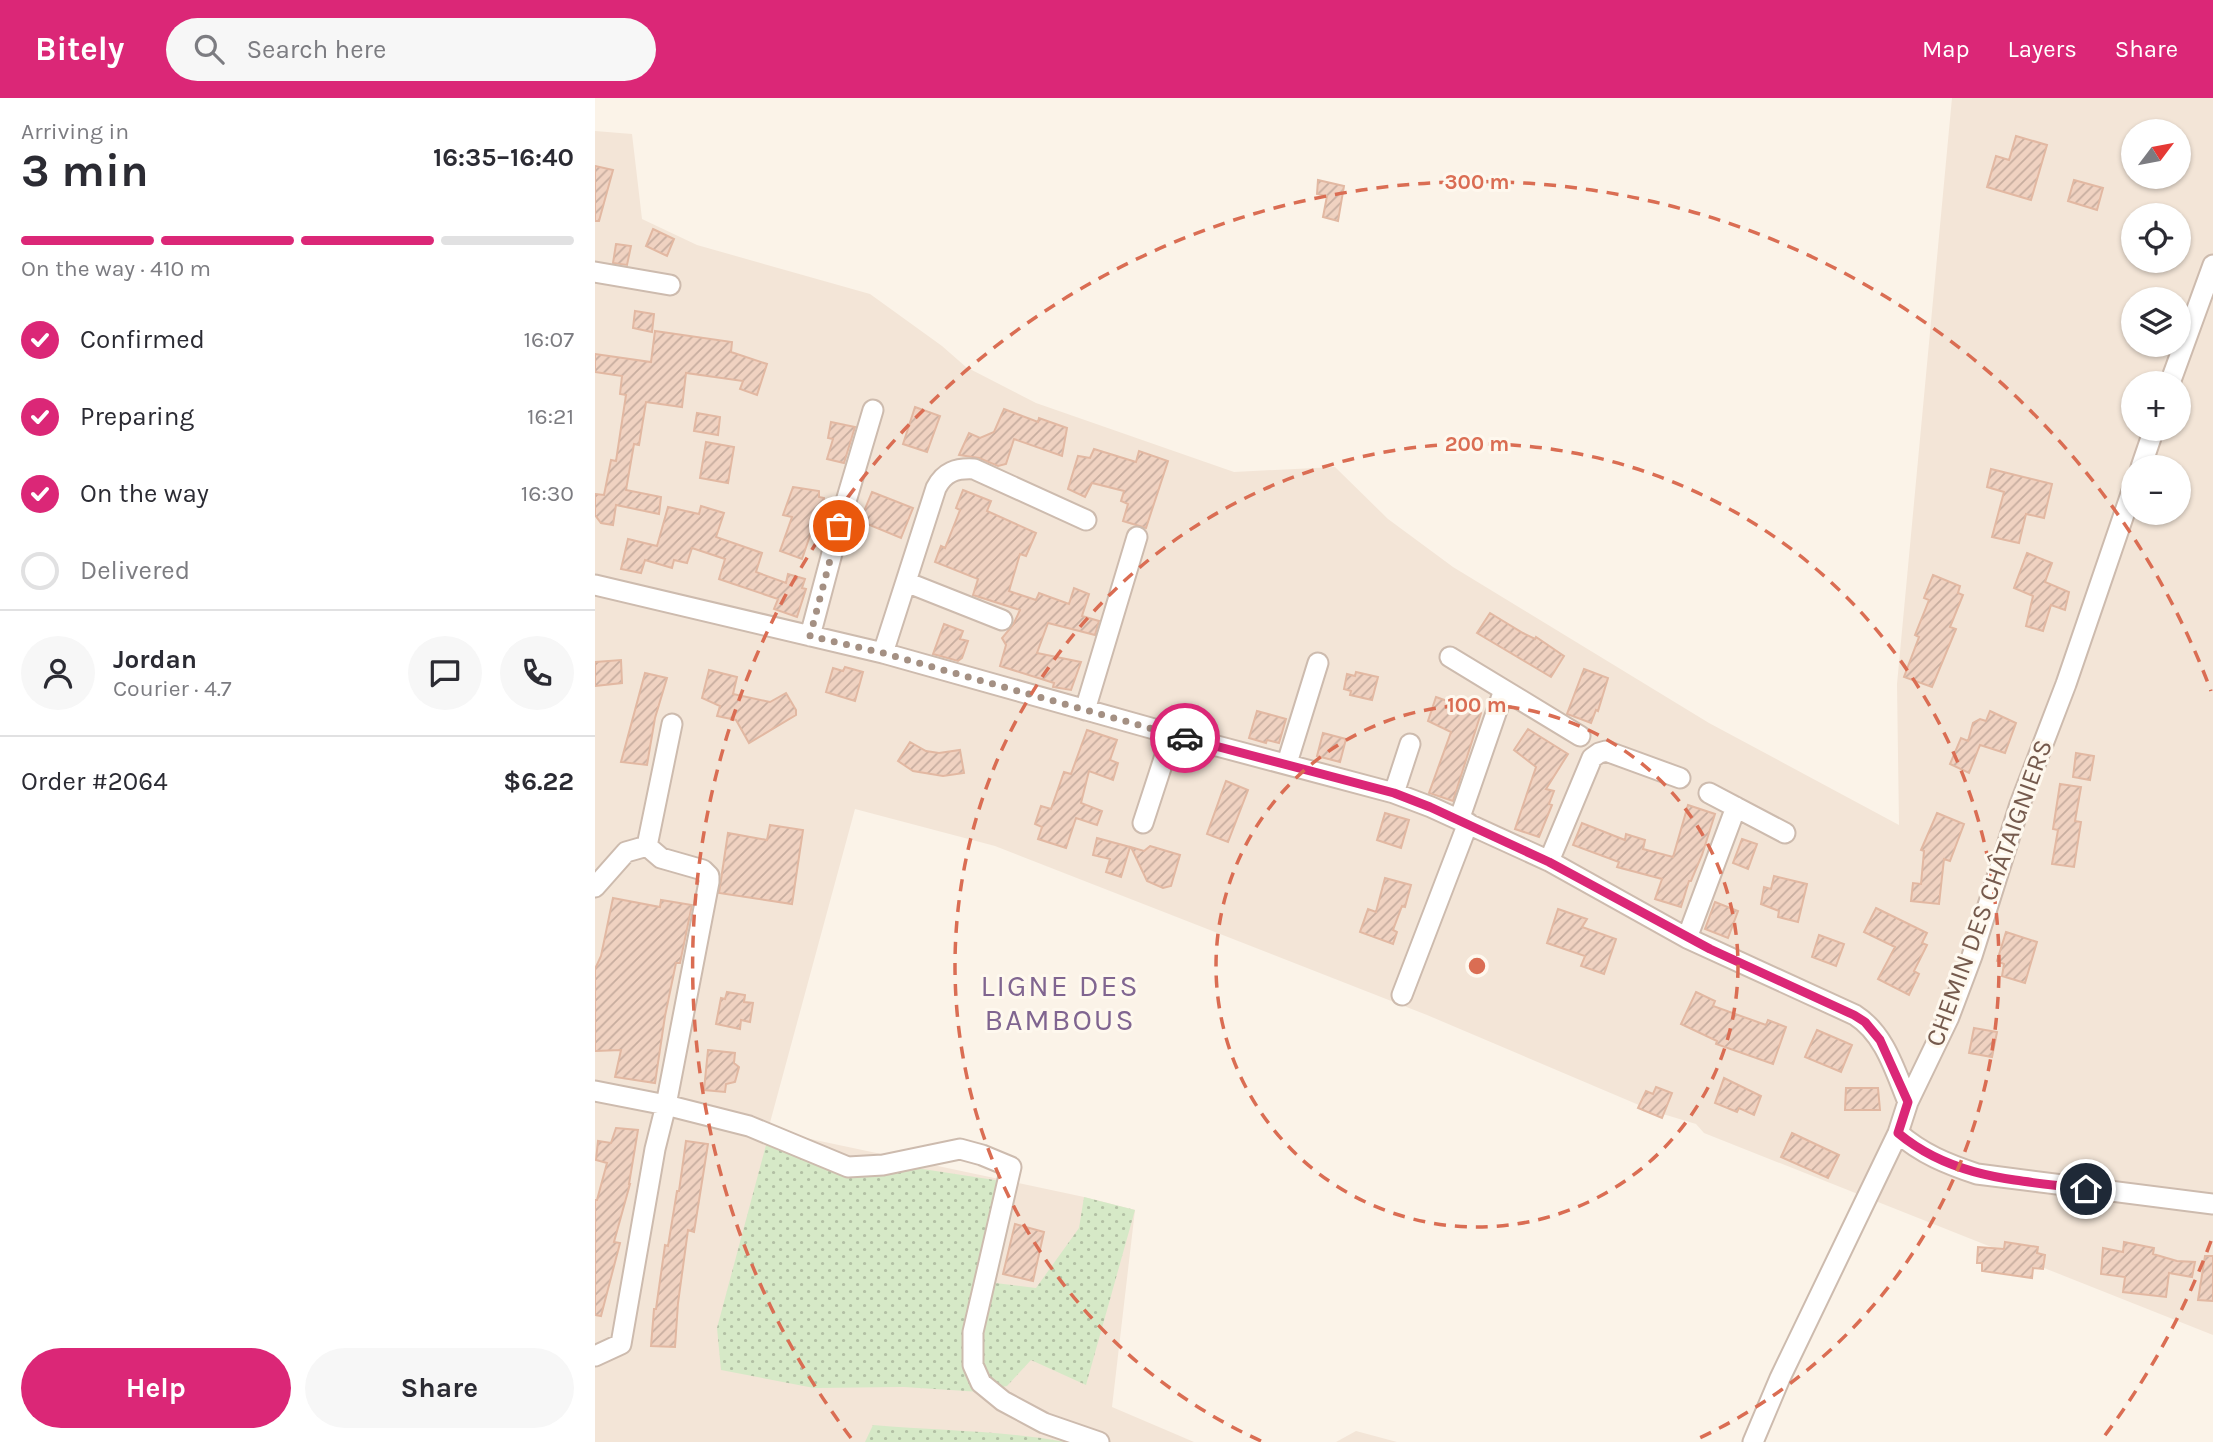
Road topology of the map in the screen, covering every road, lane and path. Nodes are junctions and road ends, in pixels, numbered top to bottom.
1 (2213, 265) edge
2 (595, 272) edge
3 (670, 285) dead end
4 (2174, 371) edge
5 (873, 410) dead end
6 (1086, 520) dead end
7 (2121, 523) edge
8 (1137, 537) dead end
9 (906, 582) junction
10 (595, 585) edge
11 (1002, 620) dead end
12 (810, 636) junction
13 (883, 653) junction
14 (1450, 657) dead end
15 (1318, 663) dead end
16 (1504, 690) junction
17 (1085, 710) junction
18 (672, 724) dead end
19 (1173, 734) junction
20 (1580, 736) dead end
21 (1410, 744) dead end
22 (1287, 763) junction
23 (1680, 778) dead end
24 (1394, 793) junction
25 (1709, 793) dead end
26 (1736, 807) junction
27 (1463, 822) junction
28 (1143, 823) dead end
29 (1785, 832) dead end
30 (647, 846) junction
31 (1549, 862) junction
32 (595, 887) edge
33 (1687, 938) junction
34 (1402, 995) dead end
35 (595, 1091) edge
36 (1908, 1102) junction
37 (666, 1105) junction
38 (1898, 1133) junction
39 (2213, 1204) edge
40 (595, 1356) edge
41 (1098, 1442) edge
42 (1753, 1442) edge

1 - 4 street
2 - 3 street
5 - 12 street
6 - 9 street
7 - 36 street, CHEMIN DES CHÂTAIGNIERS
8 - 17 street
9 - 11 street
9 - 13 street
10 - 12 street
12 - 13 street
13 - 17 street
14 - 16 street
15 - 22 street
16 - 20 street
16 - 27 street
17 - 19 street
18 - 30 street
19 - 22 street
19 - 28 street
21 - 24 street
22 - 24 street
23 - 31 street
24 - 27 street
25 - 26 street
26 - 29 street
26 - 33 street
27 - 31 street
27 - 34 street
30 - 32 street
30 - 37 street
31 - 33 street
33 - 36 street
35 - 37 street
36 - 38 street, CHEMIN DES CHÂTAIGNIERS
37 - 40 street
37 - 41 street
38 - 39 street
38 - 42 street, CHEMIN DES CHÂTAIGNIERS

